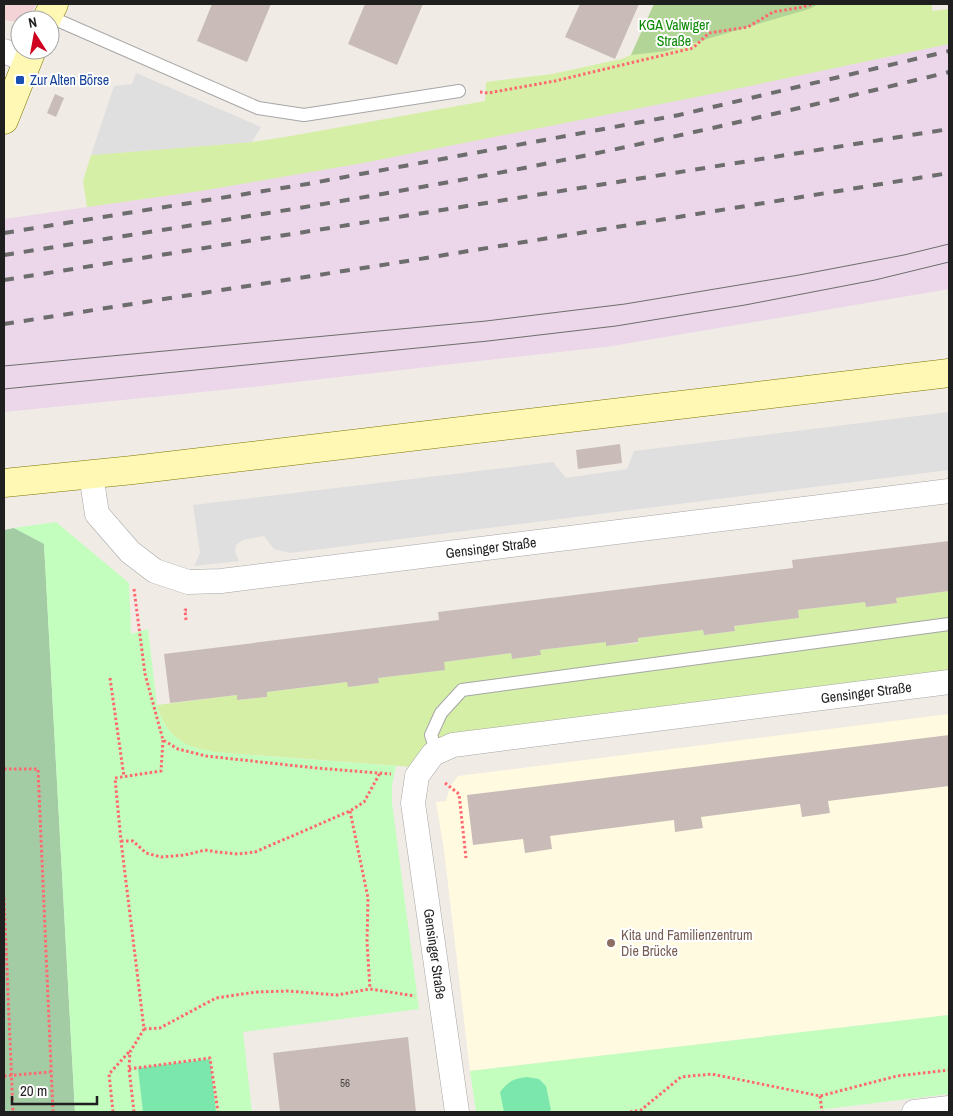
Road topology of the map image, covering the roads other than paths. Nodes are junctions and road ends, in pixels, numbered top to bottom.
1 (60, 18) edge
2 (19, 60) edge
3 (459, 91) road end
4 (4, 120) edge
5 (949, 373) edge
6 (91, 474) junction
7 (4, 483) edge
8 (949, 491) edge
9 (949, 624) edge
10 (949, 682) edge
11 (437, 753) junction
12 (949, 1108) edge
13 (457, 1112) edge
14 (914, 1112) edge

1 - 3 lane
2 - 4 street
5 - 6 street
6 - 7 street
6 - 8 street, Gensinger Straße
9 - 11 lane
10 - 11 street, Gensinger Straße
11 - 13 street, Gensinger Straße
12 - 14 street

